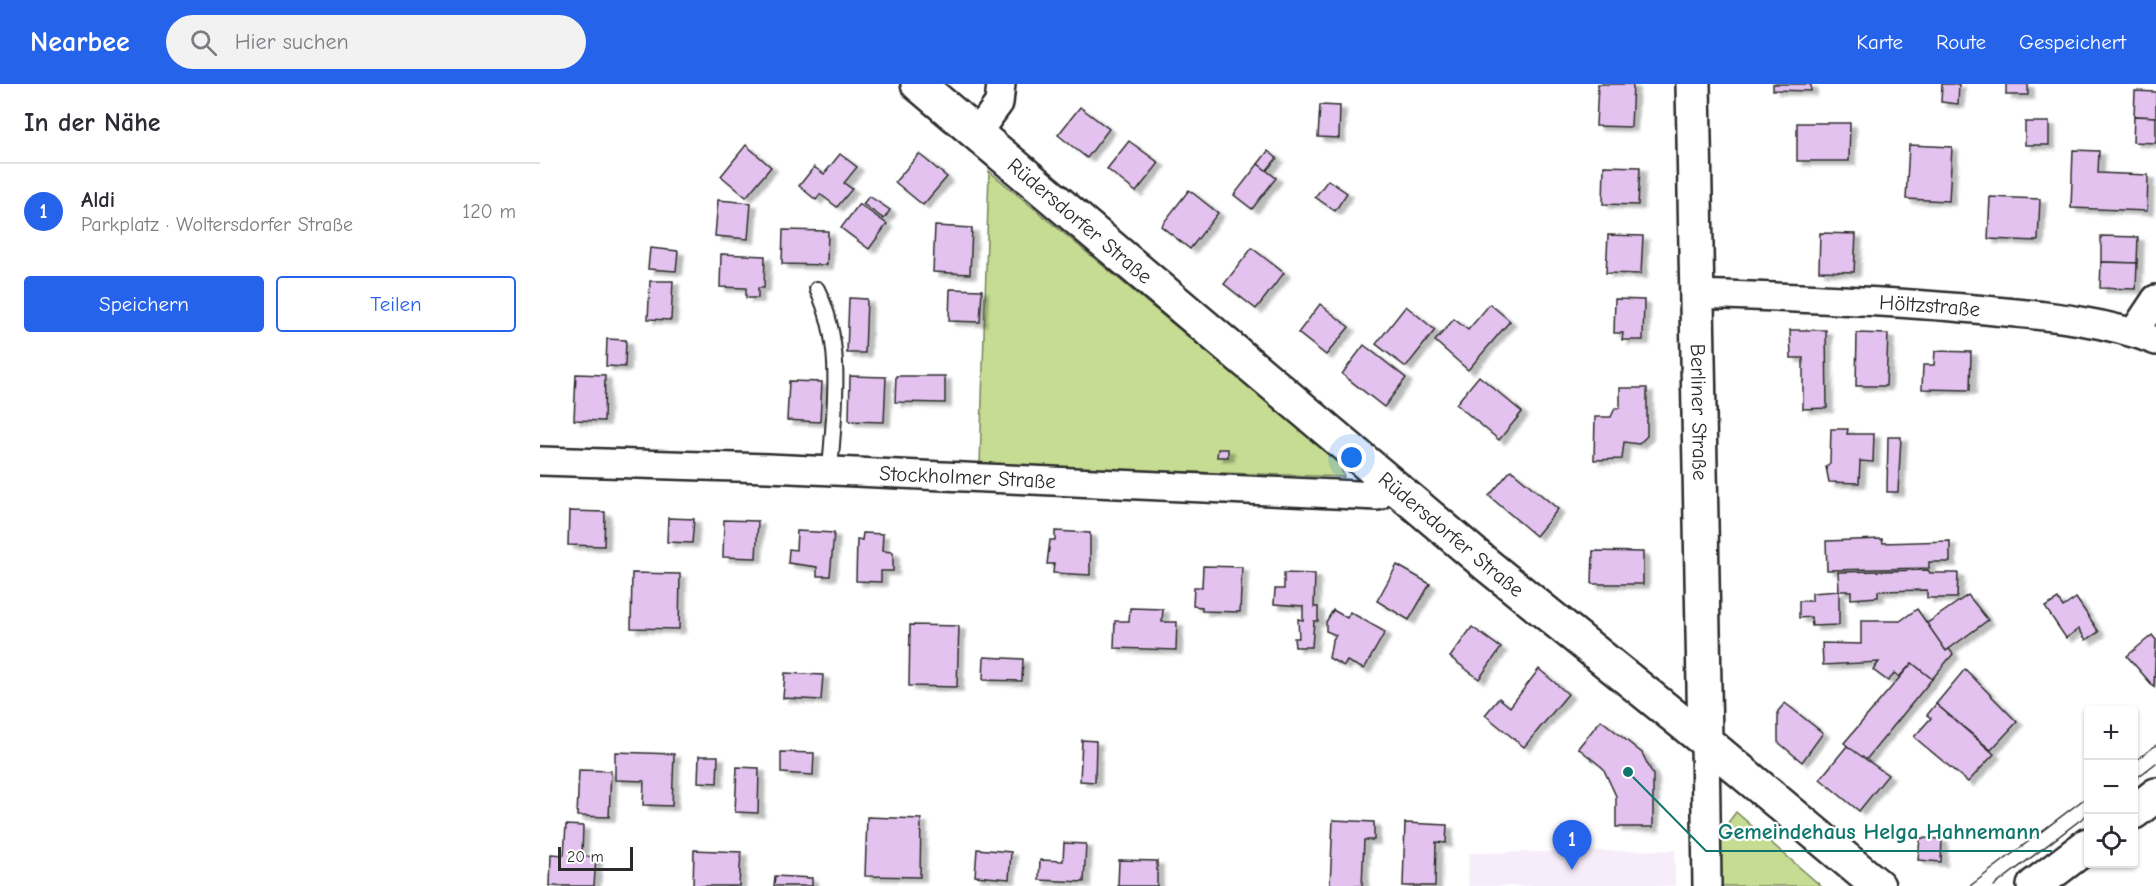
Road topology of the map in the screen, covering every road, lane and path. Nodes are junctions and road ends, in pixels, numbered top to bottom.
1 (918, 84) edge
2 (1001, 84) edge
3 (1693, 84) edge
4 (977, 133) junction
5 (818, 289) dead end
6 (1699, 294) junction
7 (2156, 299) edge
8 (2145, 337) edge
9 (540, 462) edge
10 (830, 471) junction
11 (1388, 482) junction
12 (1705, 741) junction
13 (2156, 795) edge
14 (2138, 808) edge
15 (2084, 848) edge
16 (1707, 886) edge
17 (1878, 886) edge
18 (2034, 886) edge

1 - 4 street, Rüdersdorfer Straße
2 - 4 street
3 - 6 street, Berliner Straße
4 - 11 street, Rüdersdorfer Straße
5 - 10 lane
6 - 8 street, Höltzstraße
6 - 12 street, Berliner Straße
7 - 8 street
9 - 10 street, Stockholmer Straße
10 - 11 street, Stockholmer Straße
11 - 12 street, Rüdersdorfer Straße
12 - 16 street
12 - 17 street, Rüdersdorfer Straße
13 - 14 street
15 - 18 street

